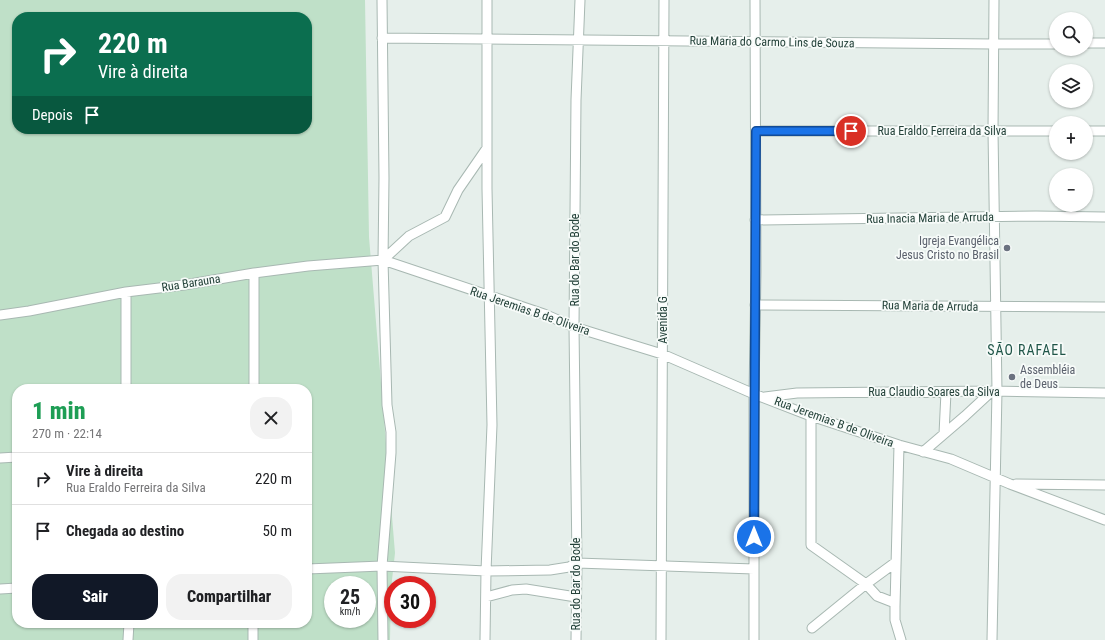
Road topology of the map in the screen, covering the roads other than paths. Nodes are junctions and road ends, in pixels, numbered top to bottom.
1 (382, 0) edge
2 (487, 0) edge
3 (580, 0) edge
4 (664, 0) edge
5 (755, 0) edge
6 (994, 0) edge
7 (382, 38) junction
8 (488, 40) junction
9 (579, 40) junction
10 (665, 41) junction
11 (755, 42) junction
12 (1093, 43) edge
13 (1105, 43) edge
14 (993, 44) junction
15 (1049, 44) edge
16 (756, 131) junction
17 (993, 131) junction
18 (1049, 131) edge
19 (1093, 131) edge
20 (1105, 131) edge
21 (487, 148) junction
22 (995, 217) junction
23 (1105, 217) edge
24 (755, 220) junction
25 (383, 260) junction
26 (254, 273) junction
27 (126, 292) junction
28 (490, 297) junction
29 (756, 305) junction
30 (996, 307) junction
31 (1105, 307) edge
32 (0, 315) edge
33 (574, 327) junction
34 (662, 354) junction
35 (126, 384) edge
36 (254, 384) edge
37 (995, 391) junction
38 (946, 392) junction
39 (1105, 393) edge
40 (754, 394) junction
41 (764, 397) junction
42 (811, 416) junction
43 (944, 434) junction
44 (899, 446) junction
45 (923, 452) junction
46 (12, 457) edge
47 (0, 458) edge
48 (996, 477) junction
49 (1010, 484) junction
50 (1105, 485) edge
51 (1105, 520) edge
52 (577, 562) junction
53 (896, 562) junction
54 (661, 565) junction
55 (382, 566) junction
56 (312, 569) edge
57 (754, 569) junction
58 (486, 571) junction
59 (866, 584) junction
60 (12, 588) edge
61 (0, 589) edge
62 (486, 597) junction
63 (576, 597) junction
64 (895, 603) junction
65 (129, 628) edge
66 (253, 628) edge
67 (812, 628) dead end
68 (128, 640) edge
69 (253, 640) edge
70 (383, 640) edge
71 (485, 640) edge
72 (576, 640) edge
73 (661, 640) edge
74 (754, 640) edge
75 (901, 640) edge
76 (992, 640) edge

1 - 7 street
2 - 8 street
3 - 9 street, Rua do Bar do Bode
4 - 10 street, Avenida G
5 - 11 street
6 - 14 street
7 - 8 street, Rua Maria do Carmo Lins de Souza
7 - 25 street
8 - 9 street, Rua Maria do Carmo Lins de Souza
8 - 21 street
9 - 10 street, Rua Maria do Carmo Lins de Souza
9 - 33 street, Rua do Bar do Bode
10 - 11 street, Rua Maria do Carmo Lins de Souza
10 - 34 street, Avenida G
11 - 14 street, Rua Maria do Carmo Lins de Souza
11 - 16 street
12 - 13 street
14 - 15 street, Rua Maria do Carmo Lins de Souza
14 - 17 street
16 - 17 street, Rua Eraldo Ferreira da Silva
16 - 24 street
17 - 18 street, Rua Eraldo Ferreira da Silva
17 - 22 street
19 - 20 street
21 - 25 street
21 - 28 street
22 - 23 street, Rua Inacia Maria de Arruda
22 - 24 street, Rua Inacia Maria de Arruda
22 - 30 street
24 - 29 street
25 - 26 street, Rua Barauna
25 - 28 street, Rua Jeremias B de Oliveira
25 - 55 street
26 - 27 street, Rua Barauna
26 - 36 street
27 - 32 street, Rua Barauna
27 - 35 street
28 - 33 street, Rua Jeremias B de Oliveira
28 - 58 street
29 - 30 street, Rua Maria de Arruda
29 - 40 street
30 - 31 street, Rua Maria de Arruda
30 - 37 street
33 - 34 street, Rua Jeremias B de Oliveira
33 - 52 street, Rua do Bar do Bode
34 - 40 street, Rua Jeremias B de Oliveira
34 - 54 street, Avenida G
37 - 38 street, Rua Claudio Soares da Silva
37 - 39 street, Rua Claudio Soares da Silva
37 - 43 street
37 - 48 street
38 - 41 street, Rua Claudio Soares da Silva
38 - 43 street
40 - 41 street, Rua Jeremias B de Oliveira
40 - 57 street
41 - 42 street, Rua Jeremias B de Oliveira
42 - 44 street, Rua Jeremias B de Oliveira
42 - 59 street
43 - 45 street
44 - 45 street, Rua Jeremias B de Oliveira
44 - 53 street
45 - 48 street, Rua Jeremias B de Oliveira
46 - 47 street
48 - 49 street, Rua Jeremias B de Oliveira
48 - 76 street
49 - 50 street
49 - 51 street, Rua Jeremias B de Oliveira
52 - 54 street
52 - 58 street
52 - 63 street, Rua do Bar do Bode
53 - 59 street
53 - 64 street
54 - 57 street
54 - 73 street, Avenida G
55 - 56 street
55 - 58 street
55 - 70 street
57 - 74 street
58 - 62 street
59 - 64 street
59 - 67 street
60 - 61 street
62 - 63 street
62 - 71 street
63 - 72 street, Rua do Bar do Bode
64 - 75 street
65 - 68 street
66 - 69 street

